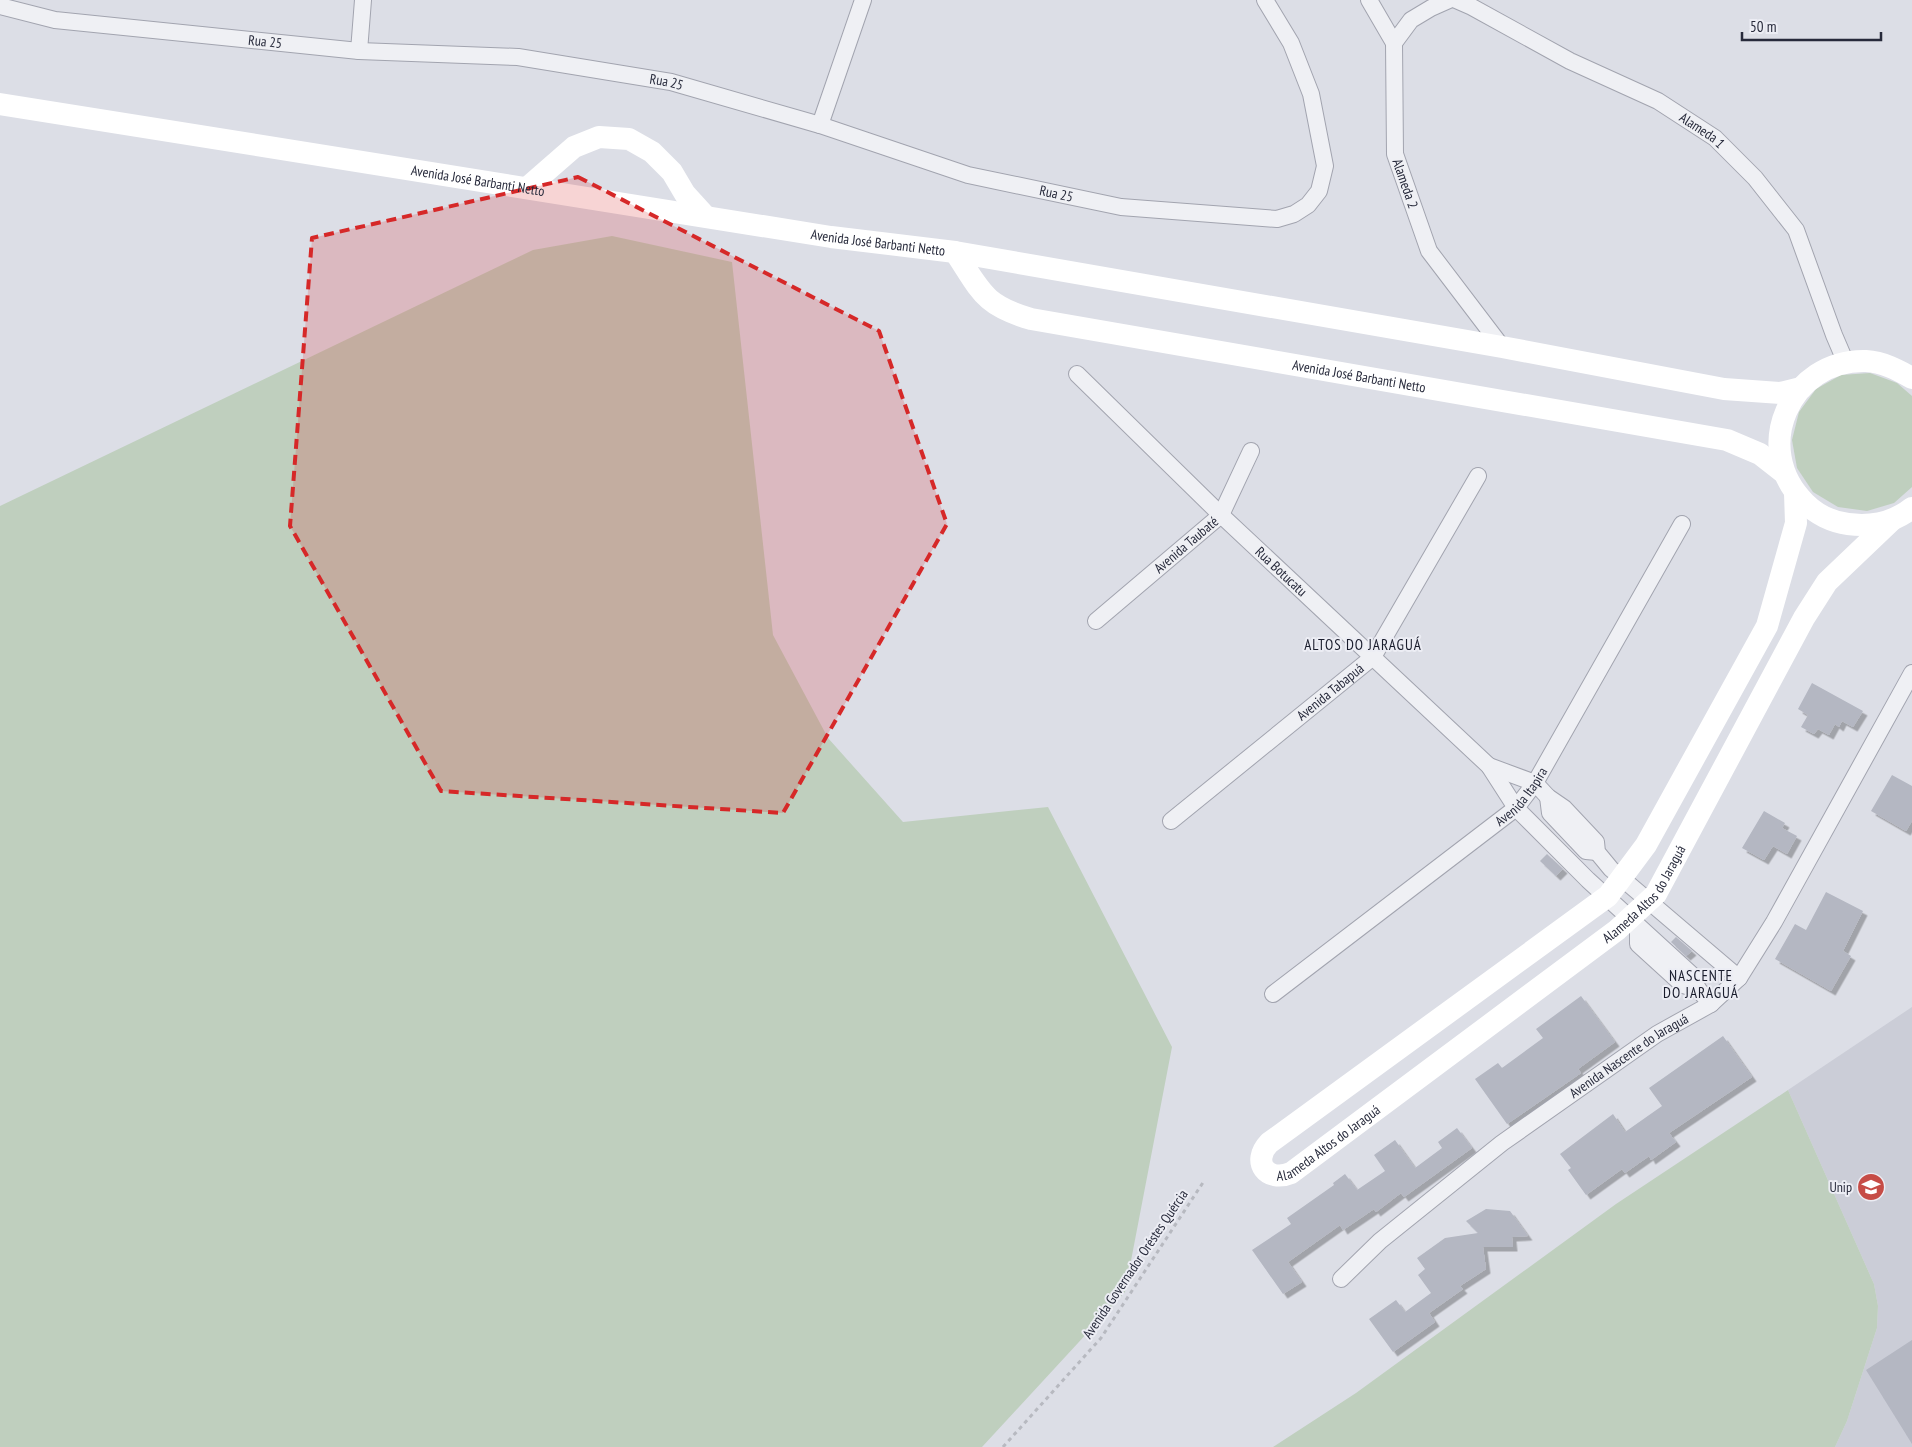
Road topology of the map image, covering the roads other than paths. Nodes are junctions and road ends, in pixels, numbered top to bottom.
1 (363, 0) edge
2 (863, 0) edge
3 (1265, 0) edge
4 (1369, 0) edge
5 (1449, 0) edge
6 (1456, 0) edge
7 (0, 6) edge
8 (1394, 43) junction
9 (359, 51) junction
10 (0, 104) edge
11 (820, 126) junction
12 (527, 188) junction
13 (705, 216) junction
14 (955, 252) junction
15 (1502, 347) junction
16 (1912, 360) edge
17 (1846, 362) junction
18 (1888, 366) junction
19 (1077, 374) dead end
20 (1912, 378) edge
21 (1801, 388) junction
22 (1251, 451) dead end
23 (1784, 472) junction
24 (1478, 476) dead end
25 (1795, 493) junction
26 (1912, 508) edge
27 (1221, 515) junction
28 (1892, 520) junction
29 (1682, 524) dead end
30 (1096, 621) dead end
31 (1373, 657) junction
32 (1912, 673) edge
33 (1489, 766) junction
34 (1535, 784) junction
35 (1516, 808) junction
36 (1171, 821) dead end
37 (1621, 878) junction
38 (1608, 896) junction
39 (1648, 901) junction
40 (1634, 922) junction
41 (1739, 978) junction
42 (1273, 994) dead end
43 (1711, 1004) junction
44 (1341, 1279) dead end

1 - 9 street
2 - 11 street
3 - 11 street, Rua 25
4 - 8 street, Alameda 2
5 - 8 street
6 - 17 street, Alameda 1
7 - 9 street, Rua 25
8 - 15 street, Alameda 2
9 - 11 street, Rua 25
10 - 12 street, Avenida José Barbanti Netto
12 - 13 street, Avenida José Barbanti Netto
12 - 13 street
13 - 14 street, Avenida José Barbanti Netto
14 - 15 street, Avenida José Barbanti Netto
14 - 23 street, Avenida José Barbanti Netto
15 - 21 street, Avenida José Barbanti Netto
16 - 18 street
17 - 18 street
17 - 21 street
18 - 20 street
19 - 27 street, Rua Botucatu
21 - 23 street
22 - 27 street, Avenida Taubaté
23 - 25 street
24 - 31 street, Avenida Tabapuá
25 - 28 street
25 - 37 street, Alameda Altos do Jaraguá
26 - 28 street
27 - 30 street, Avenida Taubaté
27 - 31 street, Rua Botucatu
28 - 39 street, Alameda Altos do Jaraguá
29 - 34 street, Avenida Itapira
31 - 33 street, Rua Botucatu
31 - 36 street, Avenida Tabapuá
32 - 41 street, Avenida Nascente do Jaraguá
33 - 34 street, Rua Botucatu
33 - 35 street, Rua Botucatu
34 - 35 street, Avenida Itapira
34 - 37 street
35 - 38 street, Rua Botucatu
35 - 42 street, Avenida Itapira
37 - 38 street, Alameda Altos do Jaraguá
37 - 39 street
38 - 40 street, Rua Botucatu
38 - 40 street, Alameda Altos do Jaraguá
39 - 40 street, Alameda Altos do Jaraguá
39 - 41 street
40 - 43 street
41 - 43 street, Avenida Nascente do Jaraguá
43 - 44 street, Avenida Nascente do Jaraguá

